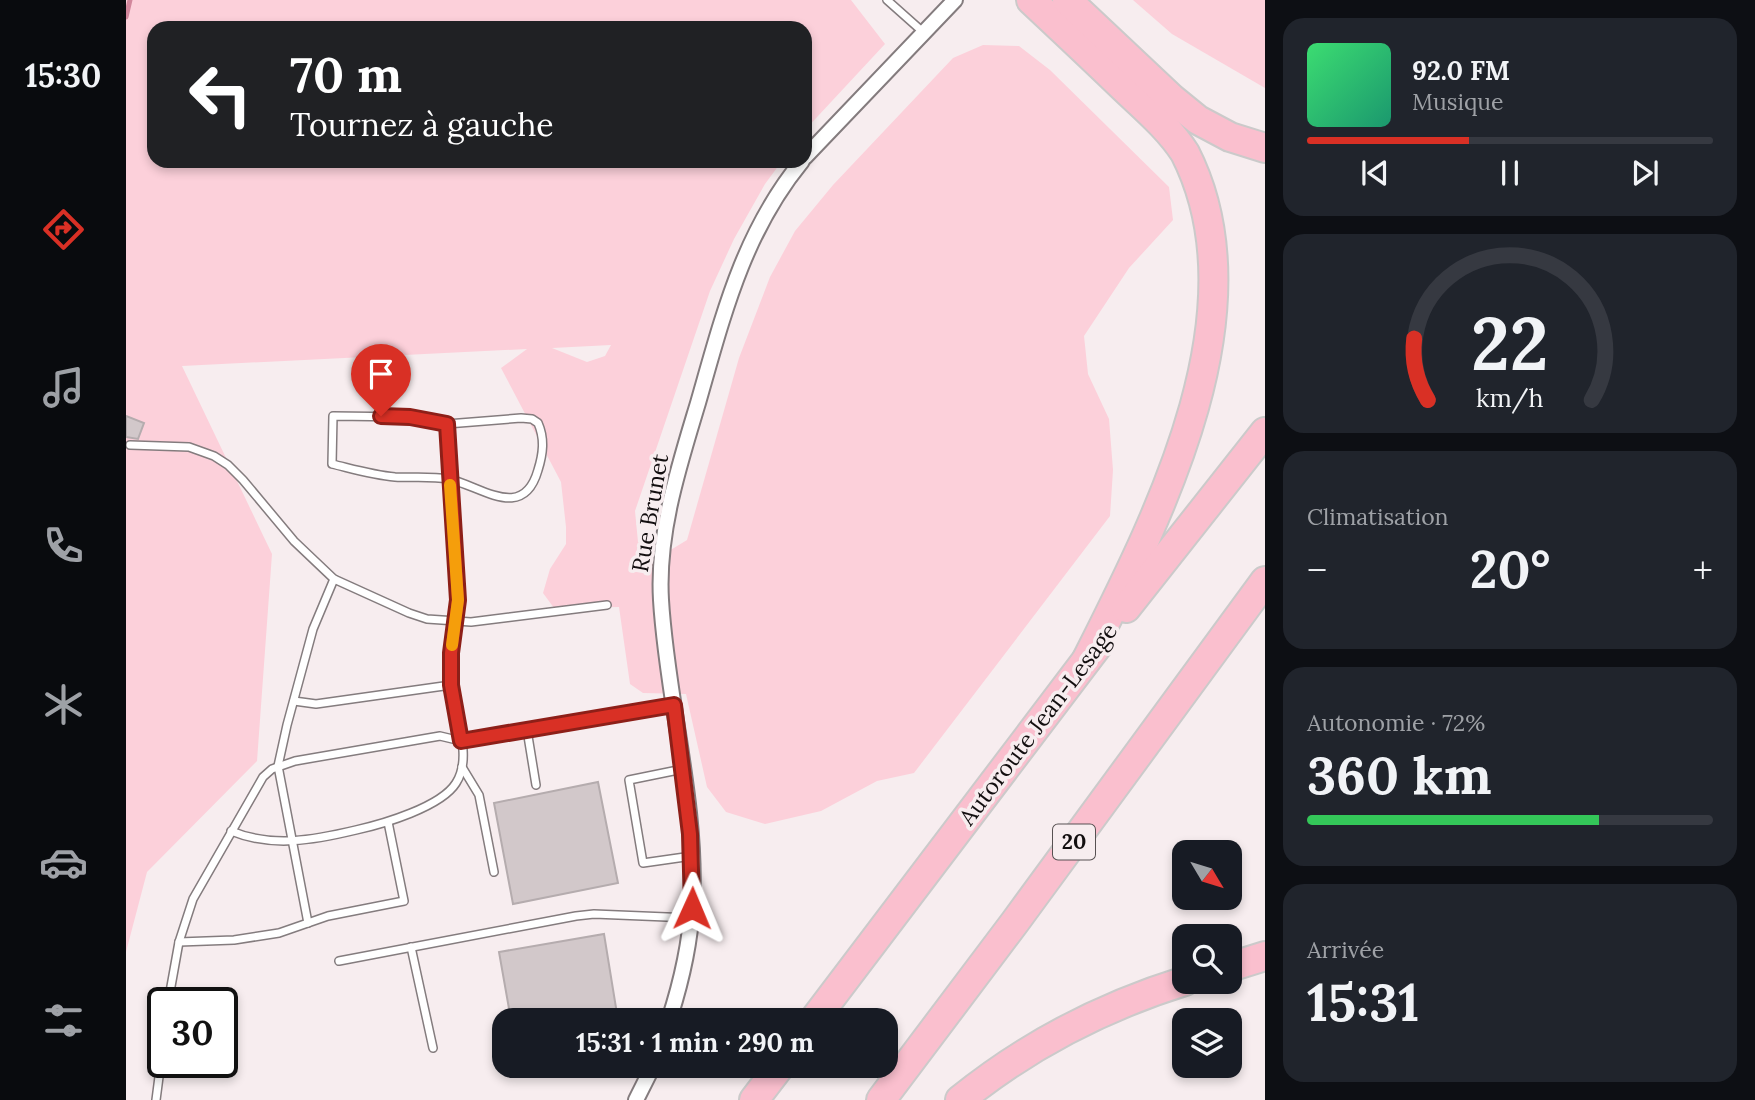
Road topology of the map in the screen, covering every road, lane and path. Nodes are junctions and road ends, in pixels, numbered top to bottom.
1 (887, 0) edge
2 (955, 0) edge
3 (1031, 0) edge
4 (1067, 0) edge
5 (923, 32) junction
6 (1265, 149) edge
7 (812, 150) edge
8 (798, 168) edge
9 (447, 424) junction
10 (1265, 432) edge
11 (130, 445) dead end
12 (450, 479) junction
13 (334, 579) junction
14 (1265, 582) edge
15 (607, 605) dead end
16 (455, 622) junction
17 (1087, 659) junction
18 (451, 685) junction
19 (294, 701) junction
20 (674, 705) junction
21 (527, 730) junction
22 (461, 741) junction
23 (278, 766) junction
24 (462, 767) junction
25 (683, 769) junction
26 (536, 785) dead end
27 (388, 822) junction
28 (231, 831) junction
29 (291, 841) junction
30 (692, 856) junction
31 (494, 872) dead end
32 (691, 918) junction
33 (307, 923) junction
34 (179, 942) junction
35 (411, 947) junction
36 (1265, 956) edge
37 (339, 961) dead end
38 (1242, 963) edge
39 (1172, 985) edge
40 (171, 987) edge
41 (672, 1008) edge
42 (823, 1008) edge
43 (433, 1048) dead end
44 (159, 1078) edge
45 (647, 1078) edge
46 (771, 1078) edge
47 (156, 1100) edge
48 (636, 1100) edge
49 (754, 1100) edge
50 (880, 1100) edge
51 (960, 1100) edge

1 - 5 lane
2 - 5 street, Rue Brunet
3 - 17 highway
4 - 6 highway
5 - 7 street, Rue Brunet
8 - 20 street, Rue Brunet
9 - 12 lane
9 - 12 lane
9 - 12 lane
10 - 17 highway, Autoroute Jean-Lesage
11 - 13 lane
12 - 16 lane
13 - 16 lane
13 - 19 lane
14 - 50 highway, 20
15 - 16 lane
16 - 18 lane
17 - 42 highway, Autoroute Jean-Lesage
18 - 19 lane
18 - 22 lane
19 - 23 lane
20 - 21 lane
20 - 25 street, Rue Brunet
21 - 22 lane
21 - 26 lane
22 - 23 lane
22 - 24 lane
23 - 28 lane
23 - 29 lane
24 - 27 lane
24 - 31 lane
25 - 30 street, Rue Brunet
25 - 30 lane
27 - 29 lane
27 - 33 lane
28 - 29 lane
28 - 34 lane
29 - 33 lane
30 - 32 street, Rue Brunet
32 - 35 lane
32 - 41 street, Rue Brunet
33 - 34 lane
34 - 40 lane
35 - 37 lane
35 - 43 lane
36 - 38 highway
39 - 51 highway
44 - 47 lane
45 - 48 street
46 - 49 highway

